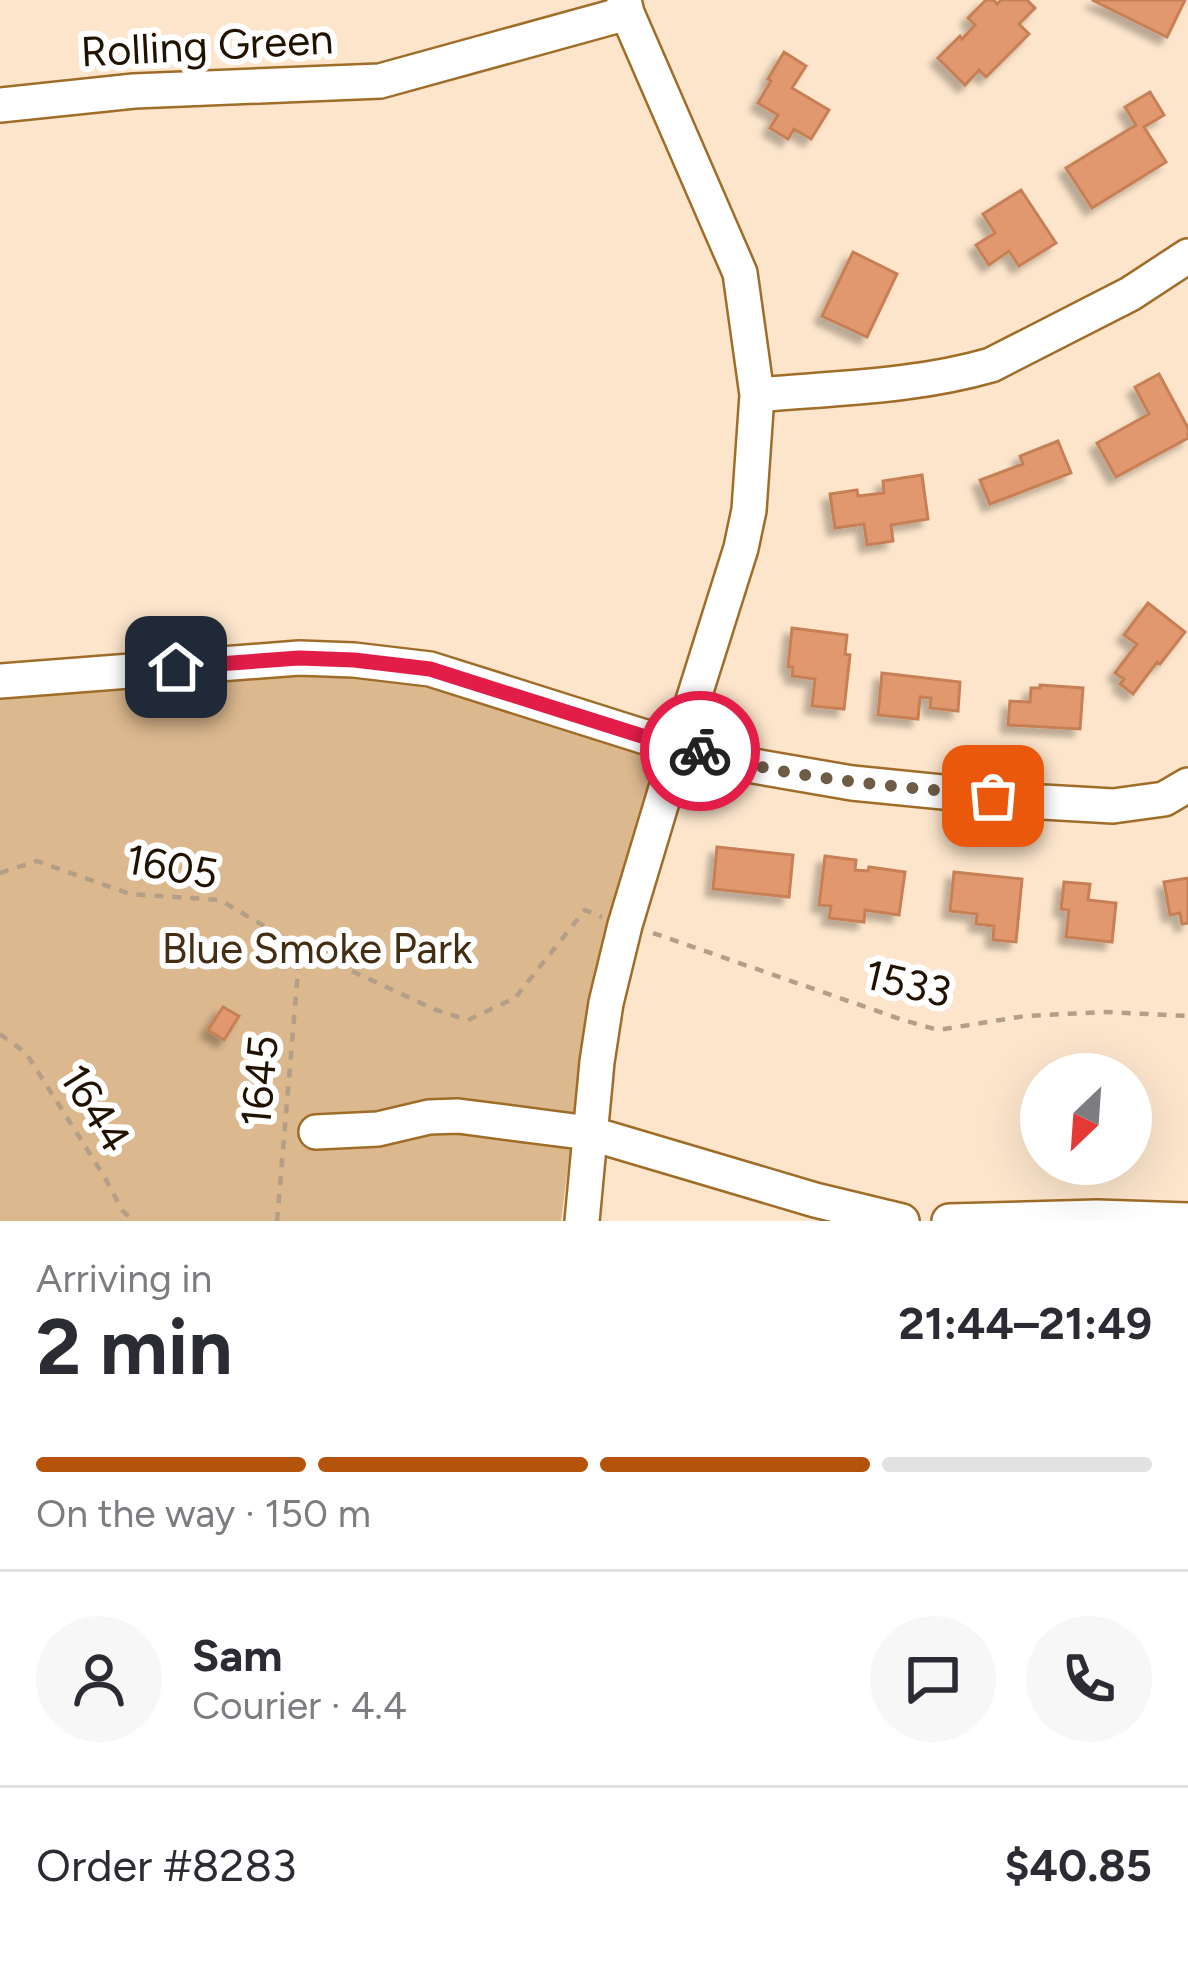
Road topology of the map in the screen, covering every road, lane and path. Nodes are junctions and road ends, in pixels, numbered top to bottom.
1 (625, 6) edge
2 (0, 105) edge
3 (1188, 256) edge
4 (757, 395) junction
5 (0, 681) edge
6 (679, 745) junction
7 (1188, 785) edge
8 (0, 873) edge
9 (626, 925) junction
10 (300, 946) junction
11 (1188, 1016) edge
12 (0, 1034) edge
13 (316, 1132) dead end
14 (589, 1133) junction
15 (1188, 1220) edge
16 (133, 1221) edge
17 (278, 1221) edge
18 (582, 1221) edge
19 (902, 1221) edge
20 (949, 1221) edge

1 - 2 street, Rolling Green
1 - 4 street
3 - 4 street
4 - 6 street
5 - 6 street
6 - 7 street
6 - 9 street
8 - 10 path, 1605
9 - 10 path, 1605
9 - 11 path, 1533
9 - 14 street
10 - 17 path, 1645
12 - 16 path, 1644
13 - 14 street
14 - 18 street
14 - 19 street
15 - 20 street

